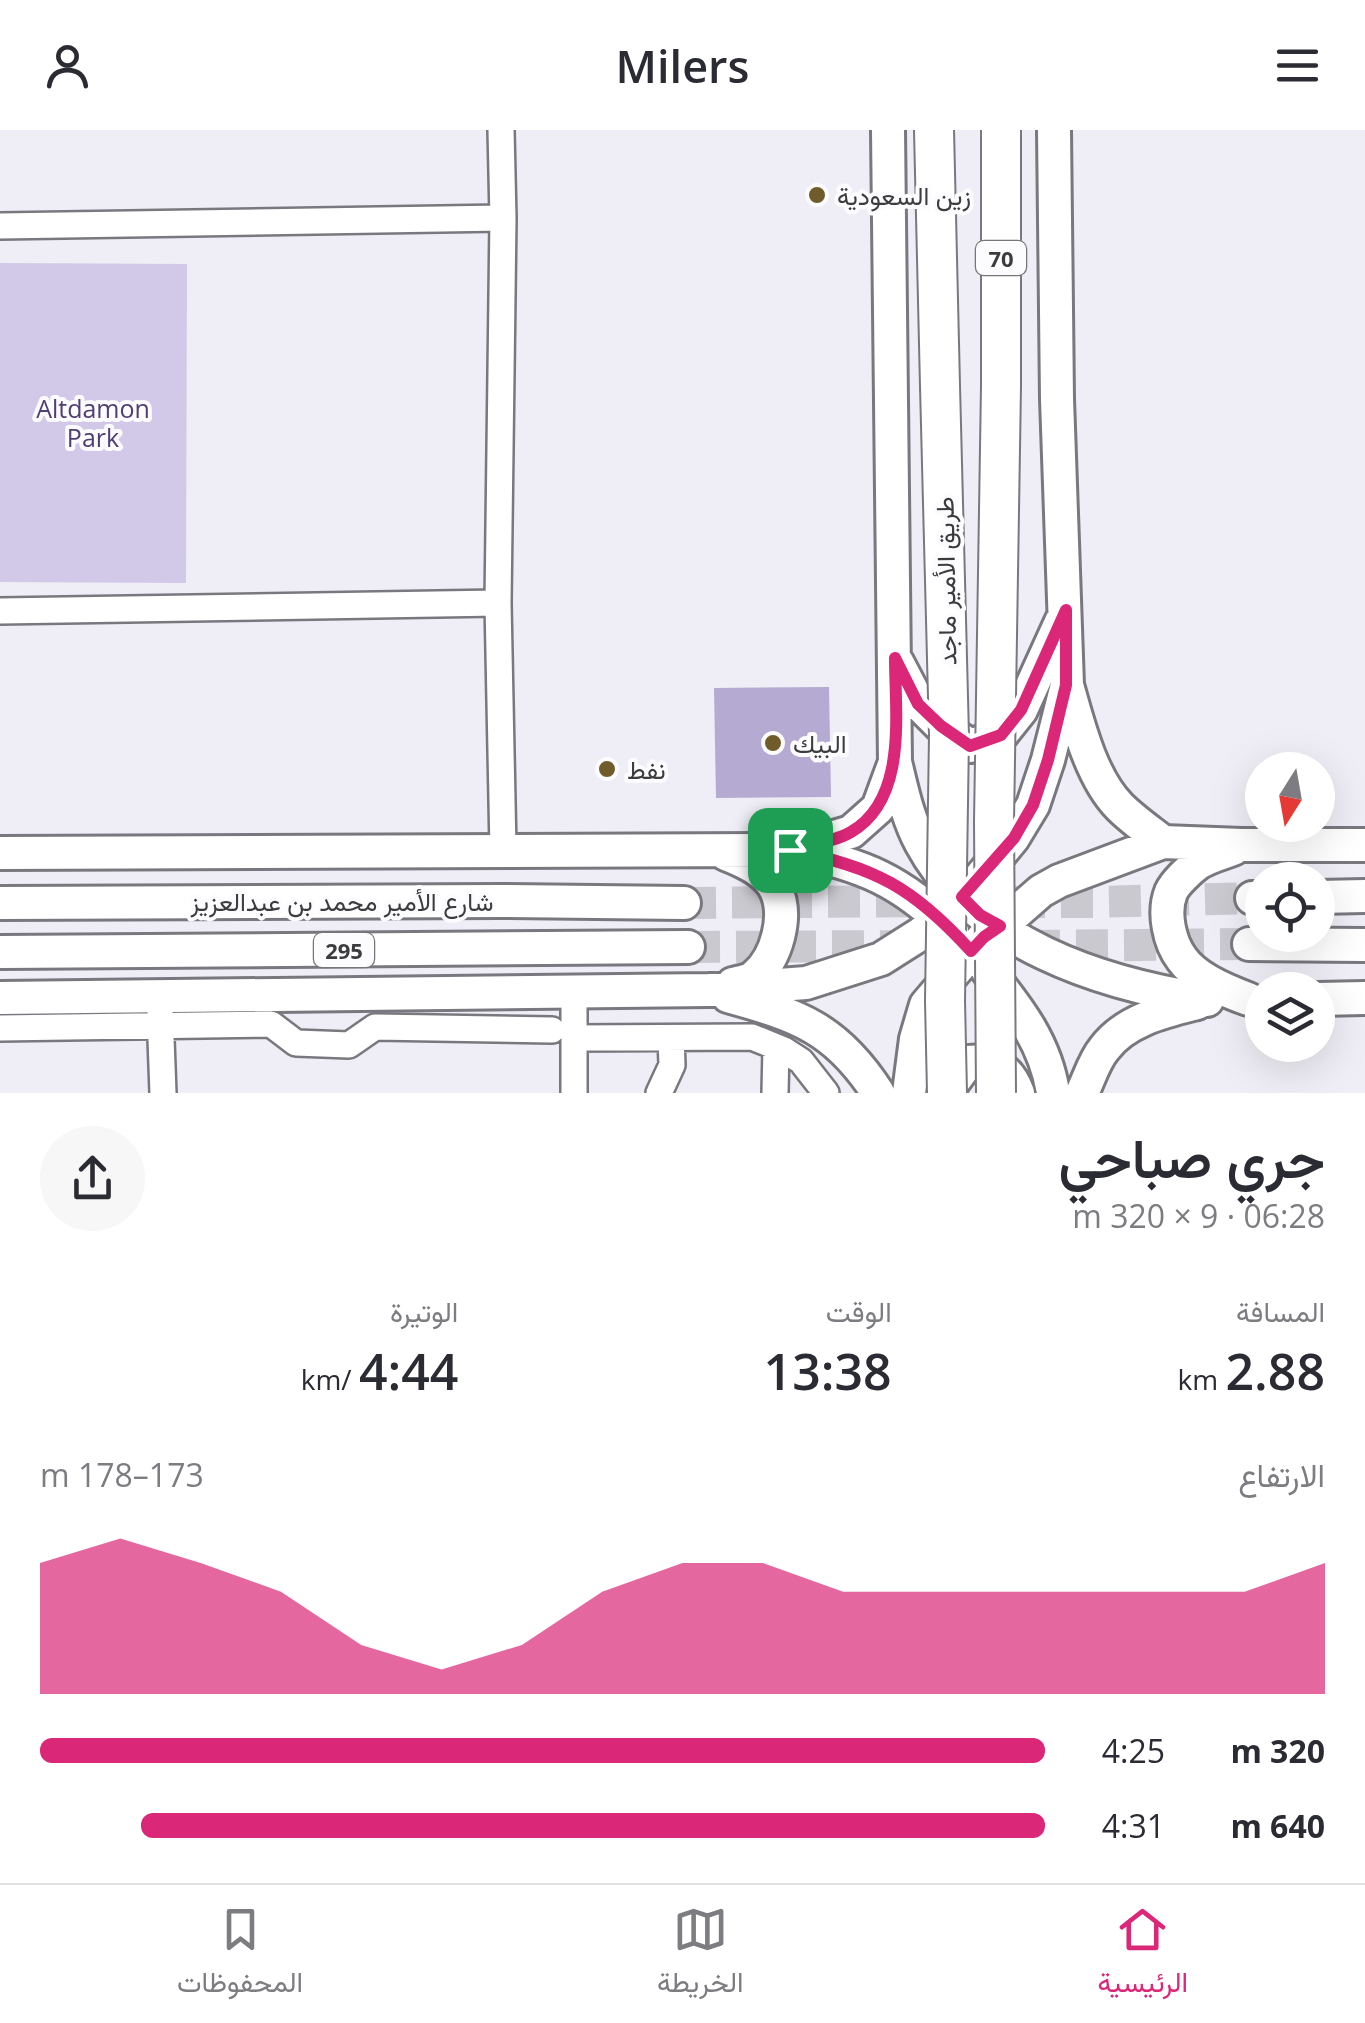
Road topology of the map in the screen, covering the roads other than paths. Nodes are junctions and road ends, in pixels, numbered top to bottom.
1 (501, 130) edge
2 (888, 130) edge
3 (934, 130) edge
4 (1001, 130) edge
5 (1054, 130) edge
6 (503, 218) junction
7 (0, 226) edge
8 (498, 603) junction
9 (1066, 610) junction
10 (0, 611) edge
11 (895, 658) junction
12 (1066, 685) junction
13 (895, 762) junction
14 (1163, 842) junction
15 (1365, 844) edge
16 (1242, 845) junction
17 (503, 850) junction
18 (790, 850) junction
19 (720, 851) junction
20 (0, 854) edge
21 (1365, 896) edge
22 (1335, 897) edge
23 (0, 903) edge
24 (684, 903) tunnel mouth
25 (951, 908) junction
26 (1000, 926) junction
27 (1335, 944) edge
28 (1365, 944) edge
29 (688, 947) tunnel mouth
30 (971, 951) junction
31 (0, 952) edge
32 (709, 990) junction
33 (565, 993) junction
34 (1245, 995) edge
35 (0, 998) edge
36 (1335, 998) edge
37 (1365, 998) edge
38 (1245, 999) edge
39 (1207, 1000) junction
40 (160, 1012) junction
41 (0, 1028) edge
42 (563, 1034) junction
43 (671, 1038) junction
44 (776, 1047) junction
45 (164, 1093) edge
46 (557, 1093) edge
47 (574, 1093) edge
48 (659, 1093) edge
49 (775, 1093) edge
50 (826, 1093) edge
51 (878, 1093) edge
52 (909, 1093) edge
53 (946, 1093) edge
54 (996, 1093) edge
55 (1018, 1093) edge
56 (1053, 1093) edge
57 (1082, 1093) edge

1 - 6 street
2 - 11 main road
3 - 53 highway, طريق الأمير ماجد, bridge
4 - 54 highway, طريق الأمير ماجد / 70, bridge
5 - 9 main road
6 - 7 street
6 - 8 street
8 - 10 street
8 - 17 street
9 - 11 main road
9 - 12 main road
11 - 13 main road
12 - 14 main road
12 - 25 main road
13 - 18 main road
13 - 25 main road
14 - 16 main road
14 - 26 main road
15 - 16 main road
16 - 34 main road
17 - 19 main road
17 - 20 main road
18 - 19 main road
18 - 25 main road
19 - 32 main road
21 - 22 main road
23 - 24 main road, شارع الأمير محمد بن عبدالعزيز / 295
25 - 26 main road
25 - 30 main road
25 - 32 main road
26 - 30 main road
26 - 39 main road
27 - 28 main road
29 - 31 main road, شارع الأمير محمد بن عبدالعزيز / 295
30 - 52 main road
30 - 56 main road
32 - 33 main road
32 - 51 main road
33 - 40 main road
33 - 42 street
33 - 46 street
35 - 40 main road
36 - 37 main road
38 - 39 main road
39 - 57 main road
40 - 41 street
40 - 42 street
40 - 45 street
42 - 43 street
42 - 47 street
43 - 44 street
43 - 48 street
44 - 49 street
44 - 50 street
53 - 55 main road

